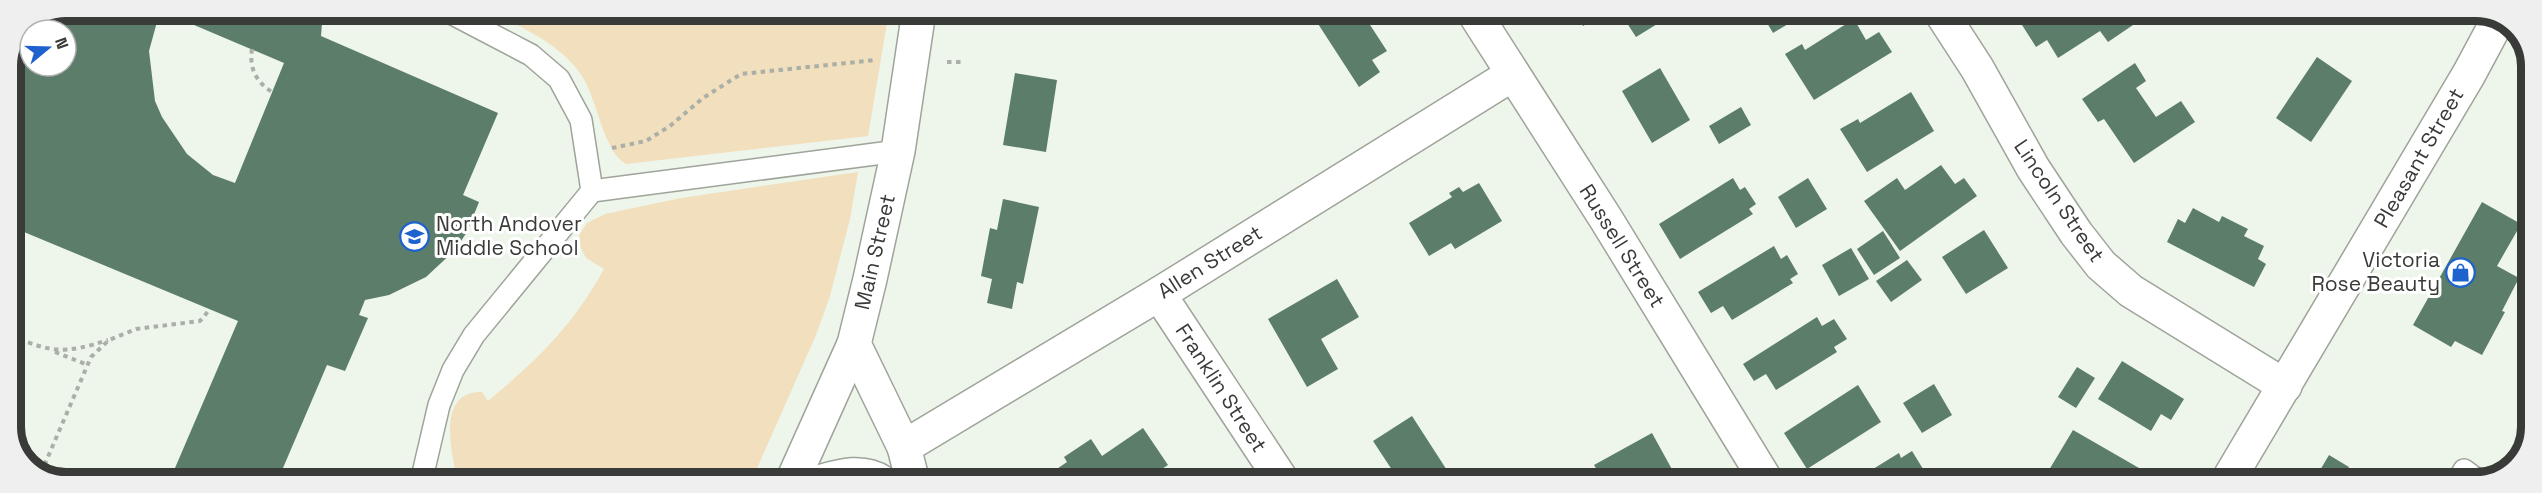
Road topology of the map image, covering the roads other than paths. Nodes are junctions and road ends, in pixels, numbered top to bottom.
1 (466, 21) edge
2 (917, 21) edge
3 (1479, 21) edge
4 (1946, 21) edge
5 (2495, 25) edge
6 (1513, 74) junction
7 (898, 152) junction
8 (592, 191) junction
9 (1159, 294) junction
10 (854, 344) junction
11 (2285, 386) junction
12 (904, 447) junction
13 (426, 472) edge
14 (796, 472) edge
15 (910, 472) edge
16 (1276, 472) edge
17 (1761, 472) edge
18 (2233, 472) edge

1 - 8 lane
2 - 7 street, Main Street
3 - 6 street, Russell Street
4 - 11 street, Lincoln Street
5 - 11 street, Pleasant Street
6 - 9 street, Allen Street
6 - 17 street, Russell Street
7 - 8 lane
7 - 10 street, Main Street
8 - 13 lane
9 - 12 street, Allen Street
9 - 16 street, Franklin Street
10 - 12 street
10 - 14 street, Main Street
11 - 18 street, Pleasant Street
12 - 15 street

